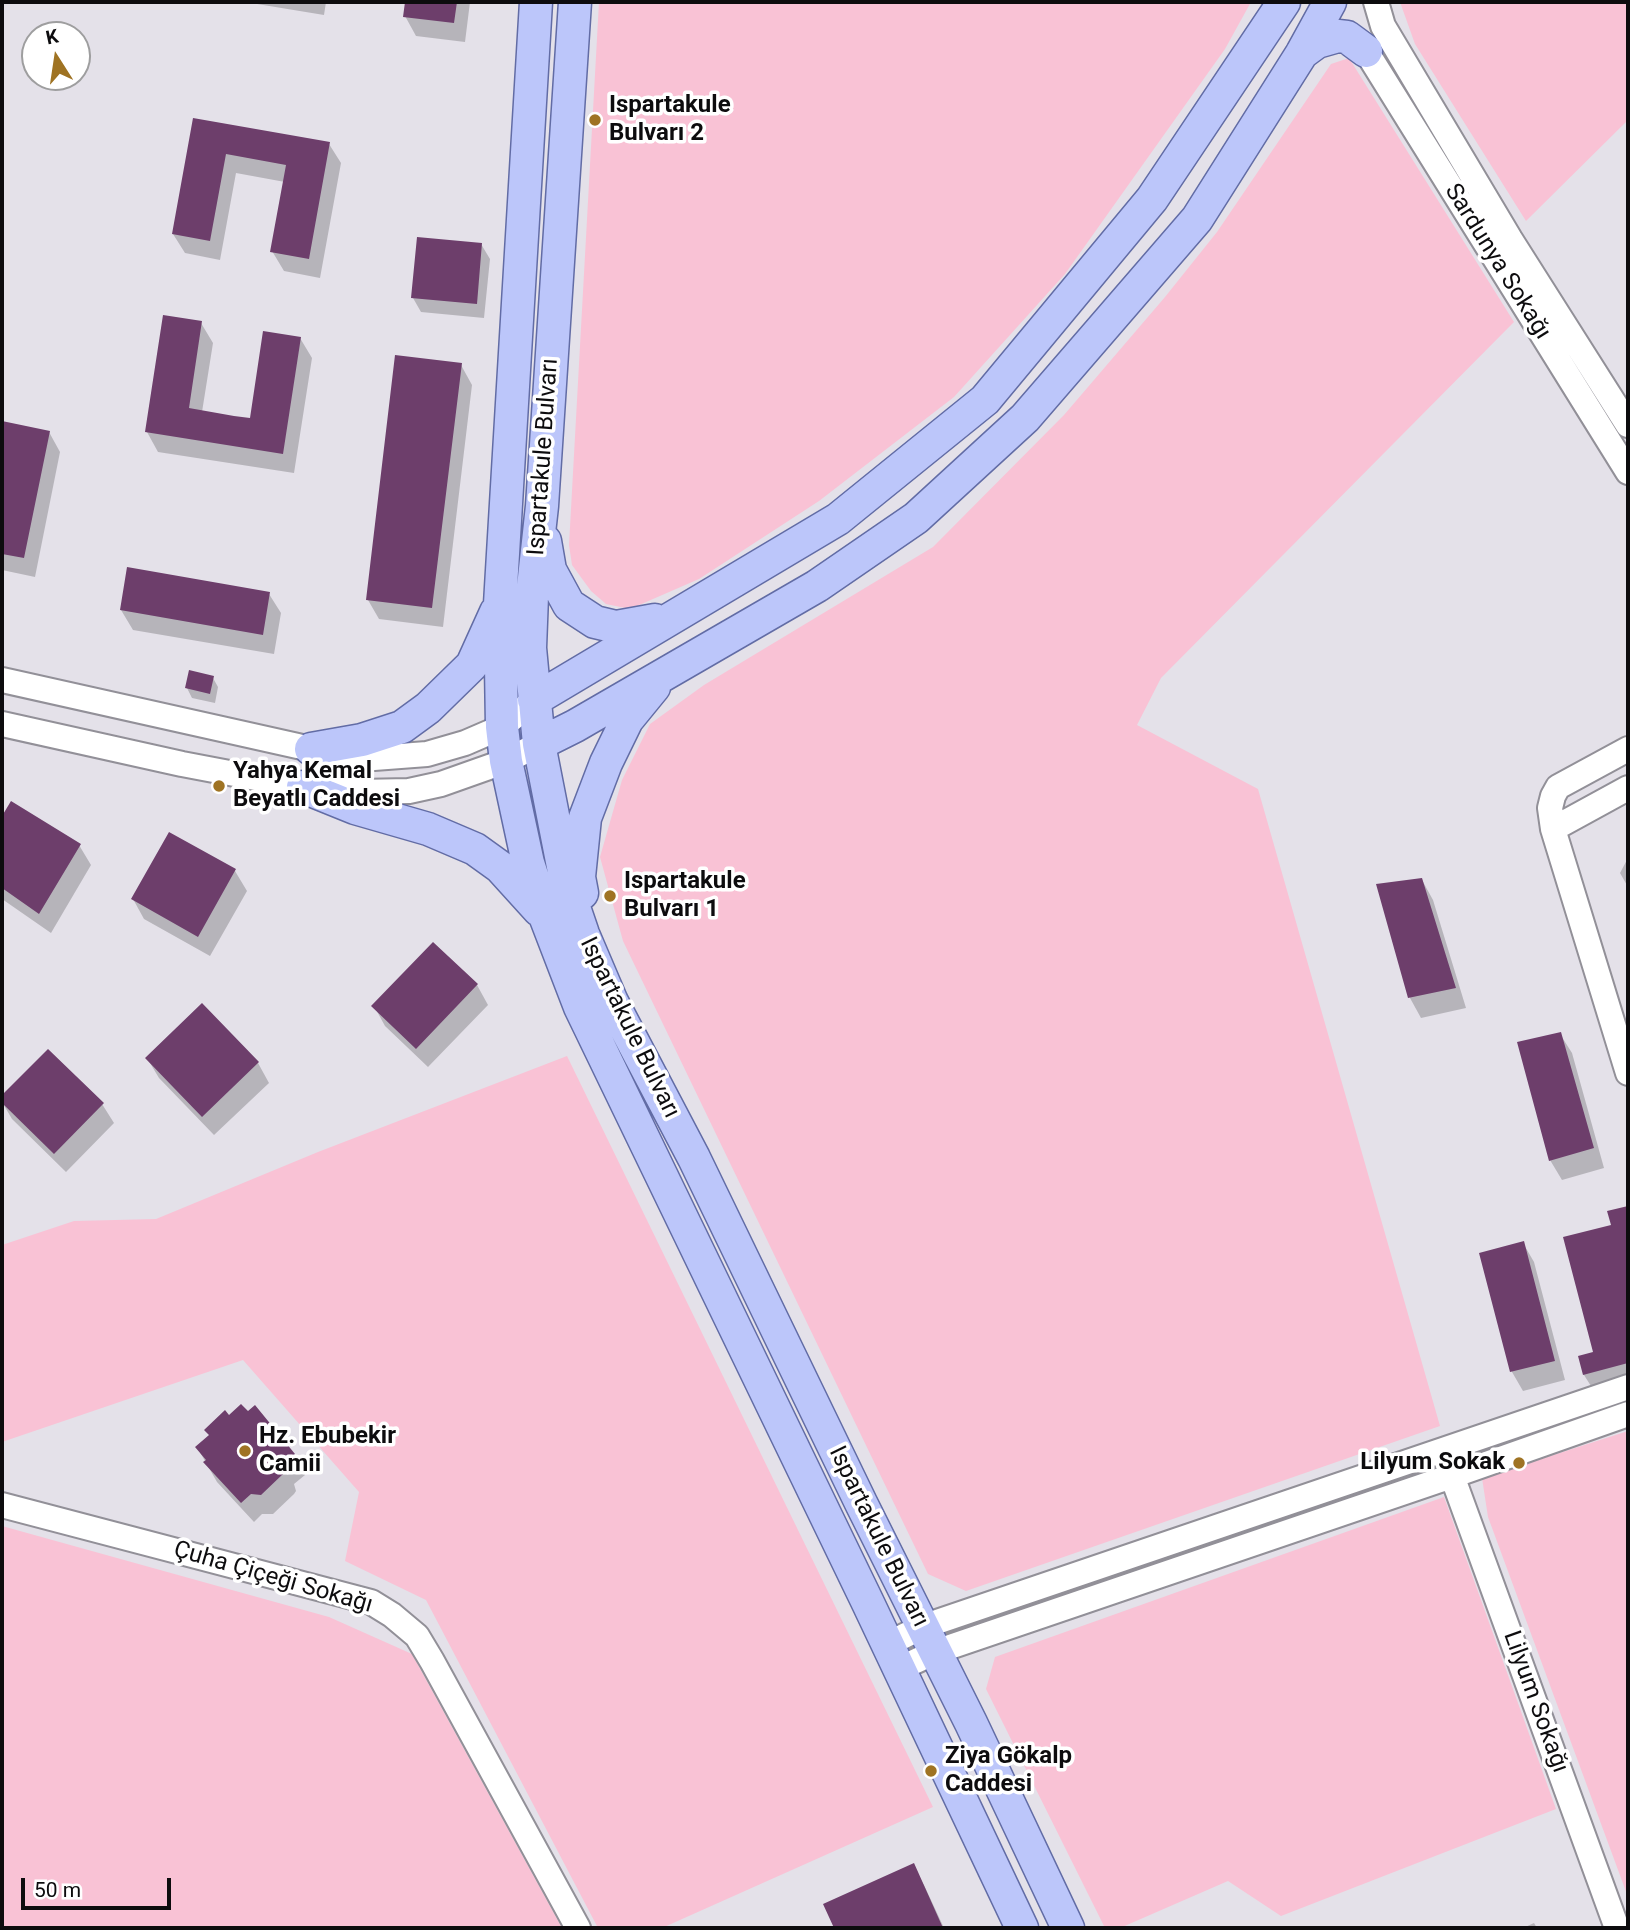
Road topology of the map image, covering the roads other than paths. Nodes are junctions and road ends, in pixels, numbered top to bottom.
1 (536, 2) edge
2 (575, 2) edge
3 (1284, 2) edge
4 (1330, 2) edge
5 (1342, 2) edge
6 (1376, 2) edge
7 (1366, 51) junction
8 (1302, 52) junction
9 (1524, 283) junction
10 (1628, 425) edge
11 (1628, 472) edge
12 (542, 506) junction
13 (500, 604) junction
14 (677, 615) junction
15 (665, 673) junction
16 (2, 680) edge
17 (534, 700) junction
18 (2, 724) edge
19 (502, 727) junction
20 (539, 744) junction
21 (311, 749) junction
22 (1628, 749) edge
23 (506, 761) junction
24 (303, 787) junction
25 (1628, 788) edge
26 (1553, 829) junction
27 (545, 916) junction
28 (598, 973) junction
29 (1628, 1073) edge
30 (1628, 1387) edge
31 (1628, 1414) edge
32 (1442, 1450) junction
33 (1452, 1476) junction
34 (2, 1506) edge
35 (929, 1639) junction
36 (893, 1657) junction
37 (578, 1928) edge
38 (1023, 1928) edge
39 (1068, 1928) edge
40 (1617, 1928) edge

1 - 13 main road, Ispartakule Bulvarı
2 - 12 main road, Ispartakule Bulvarı
3 - 14 main road
4 - 8 main road
5 - 7 main road
6 - 9 street, Sardunya Sokağı
7 - 8 main road
7 - 9 street, Sardunya Sokağı
8 - 15 main road
9 - 10 street, Sardunya Sokağı
9 - 11 street, Sardunya Sokağı
12 - 14 main road
12 - 17 main road, Ispartakule Bulvarı
13 - 19 main road, Ispartakule Bulvarı
13 - 21 main road
14 - 17 main road
15 - 20 main road
15 - 28 main road
16 - 21 street
17 - 19 street
17 - 20 main road, Ispartakule Bulvarı
18 - 24 street
19 - 21 street
19 - 23 main road, Ispartakule Bulvarı
20 - 23 street
20 - 28 main road, Ispartakule Bulvarı
22 - 26 street
23 - 24 street
23 - 27 main road, Ispartakule Bulvarı
24 - 27 main road
25 - 26 street
26 - 29 street
27 - 36 main road, Ispartakule Bulvarı
28 - 35 main road, Ispartakule Bulvarı
30 - 32 street
31 - 33 street
32 - 33 street, Lilyum Sokağı
32 - 35 street
33 - 35 street
33 - 40 street, Lilyum Sokağı
34 - 37 street, Çuha Çiçeği Sokağı
35 - 36 street
35 - 39 main road, Ispartakule Bulvarı
36 - 38 main road, Ispartakule Bulvarı

